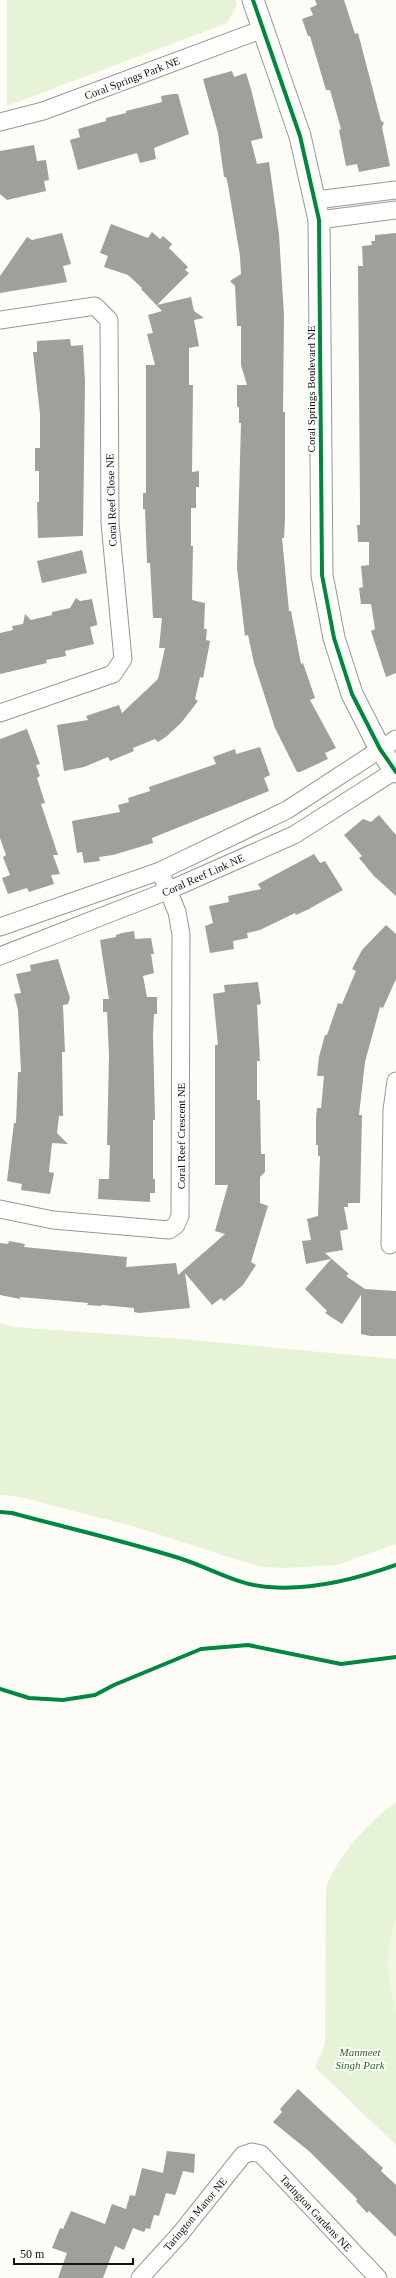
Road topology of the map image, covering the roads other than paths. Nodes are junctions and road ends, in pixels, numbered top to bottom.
1 (252, 0) edge
2 (263, 29) junction
3 (0, 122) edge
4 (396, 190) edge
5 (318, 210) junction
6 (396, 210) edge
7 (0, 320) edge
8 (0, 713) edge
9 (388, 744) edge
10 (396, 771) edge
11 (160, 871) junction
12 (167, 891) junction
13 (0, 927) edge
14 (0, 956) edge
15 (396, 1081) edge
16 (0, 1209) edge
17 (390, 1245) dead end
18 (252, 2152) joint
19 (140, 2278) edge
20 (378, 2278) edge

1 - 2 street, Coral Springs Boulevard NE
2 - 3 street, Coral Springs Park NE
2 - 5 street, Coral Springs Boulevard NE
4 - 5 street
5 - 6 street
5 - 9 street, Coral Springs Boulevard NE
7 - 8 street, Coral Reef Close NE
9 - 10 street, Coral Springs Boulevard NE
9 - 11 street, Coral Reef Link NE
10 - 12 street, Coral Reef Link NE
11 - 12 street, Coral Reef Crescent NE
11 - 13 street, Coral Reef Link NE
12 - 14 street, Coral Reef Link NE
12 - 16 street, Coral Reef Crescent NE
15 - 17 street
18 - 19 street, Tarington Manor NE
18 - 20 street, Tarington Gardens NE

